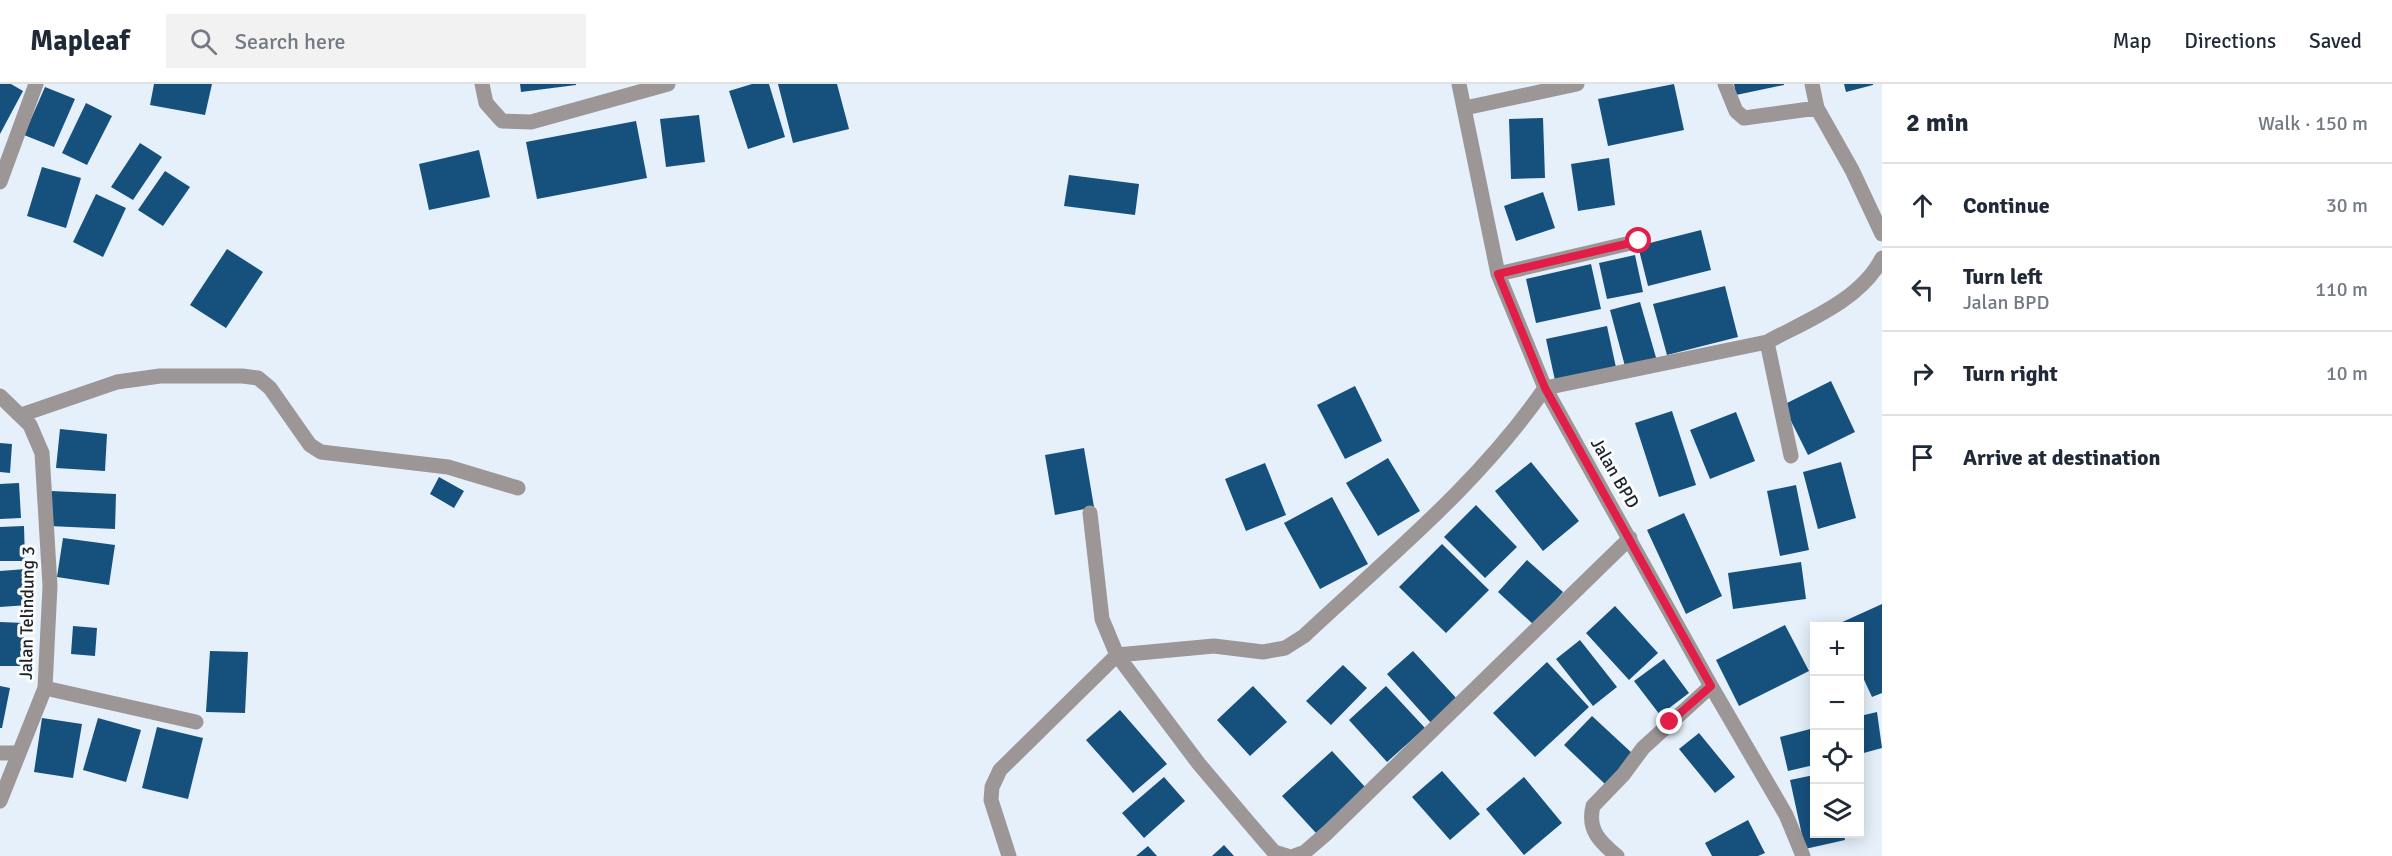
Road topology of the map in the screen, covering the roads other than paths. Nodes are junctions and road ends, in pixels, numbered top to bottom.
1 (36, 84) edge
2 (482, 84) edge
3 (668, 84) edge
4 (1459, 84) edge
5 (1577, 84) edge
6 (1725, 84) edge
7 (1812, 84) edge
8 (1465, 108) junction
9 (1817, 108) junction
10 (0, 182) edge
11 (1882, 234) edge
12 (1639, 241) dead end
13 (1882, 258) edge
14 (1498, 274) junction
15 (1767, 342) junction
16 (1545, 388) junction
17 (0, 396) edge
18 (21, 415) junction
19 (1791, 456) dead end
20 (518, 488) dead end
21 (1090, 513) dead end
22 (1630, 538) junction
23 (1117, 655) junction
24 (1711, 686) junction
25 (45, 688) junction
26 (196, 722) dead end
27 (0, 753) edge
28 (19, 753) junction
29 (0, 801) edge
30 (1009, 856) edge
31 (1287, 856) edge
32 (1294, 856) edge
33 (1617, 856) edge
34 (1803, 856) edge

1 - 10 street
2 - 3 street
4 - 8 street, Jalan BPD
5 - 8 street
6 - 9 street
7 - 9 street
8 - 14 street, Jalan BPD
9 - 11 street
12 - 14 street
13 - 15 street
14 - 16 street, Jalan BPD
15 - 16 street
15 - 19 street
16 - 22 street, Jalan BPD
16 - 23 street
17 - 18 street, Jalan Telindung 3
18 - 20 street
18 - 25 street, Jalan Telindung 3
21 - 23 street
22 - 24 street, Jalan BPD
22 - 32 street
23 - 30 street
23 - 31 street
24 - 33 street
24 - 34 street, Jalan BPD
25 - 26 street
25 - 28 street, Jalan Telindung 3
27 - 28 street
28 - 29 street, Jalan Telindung 3

